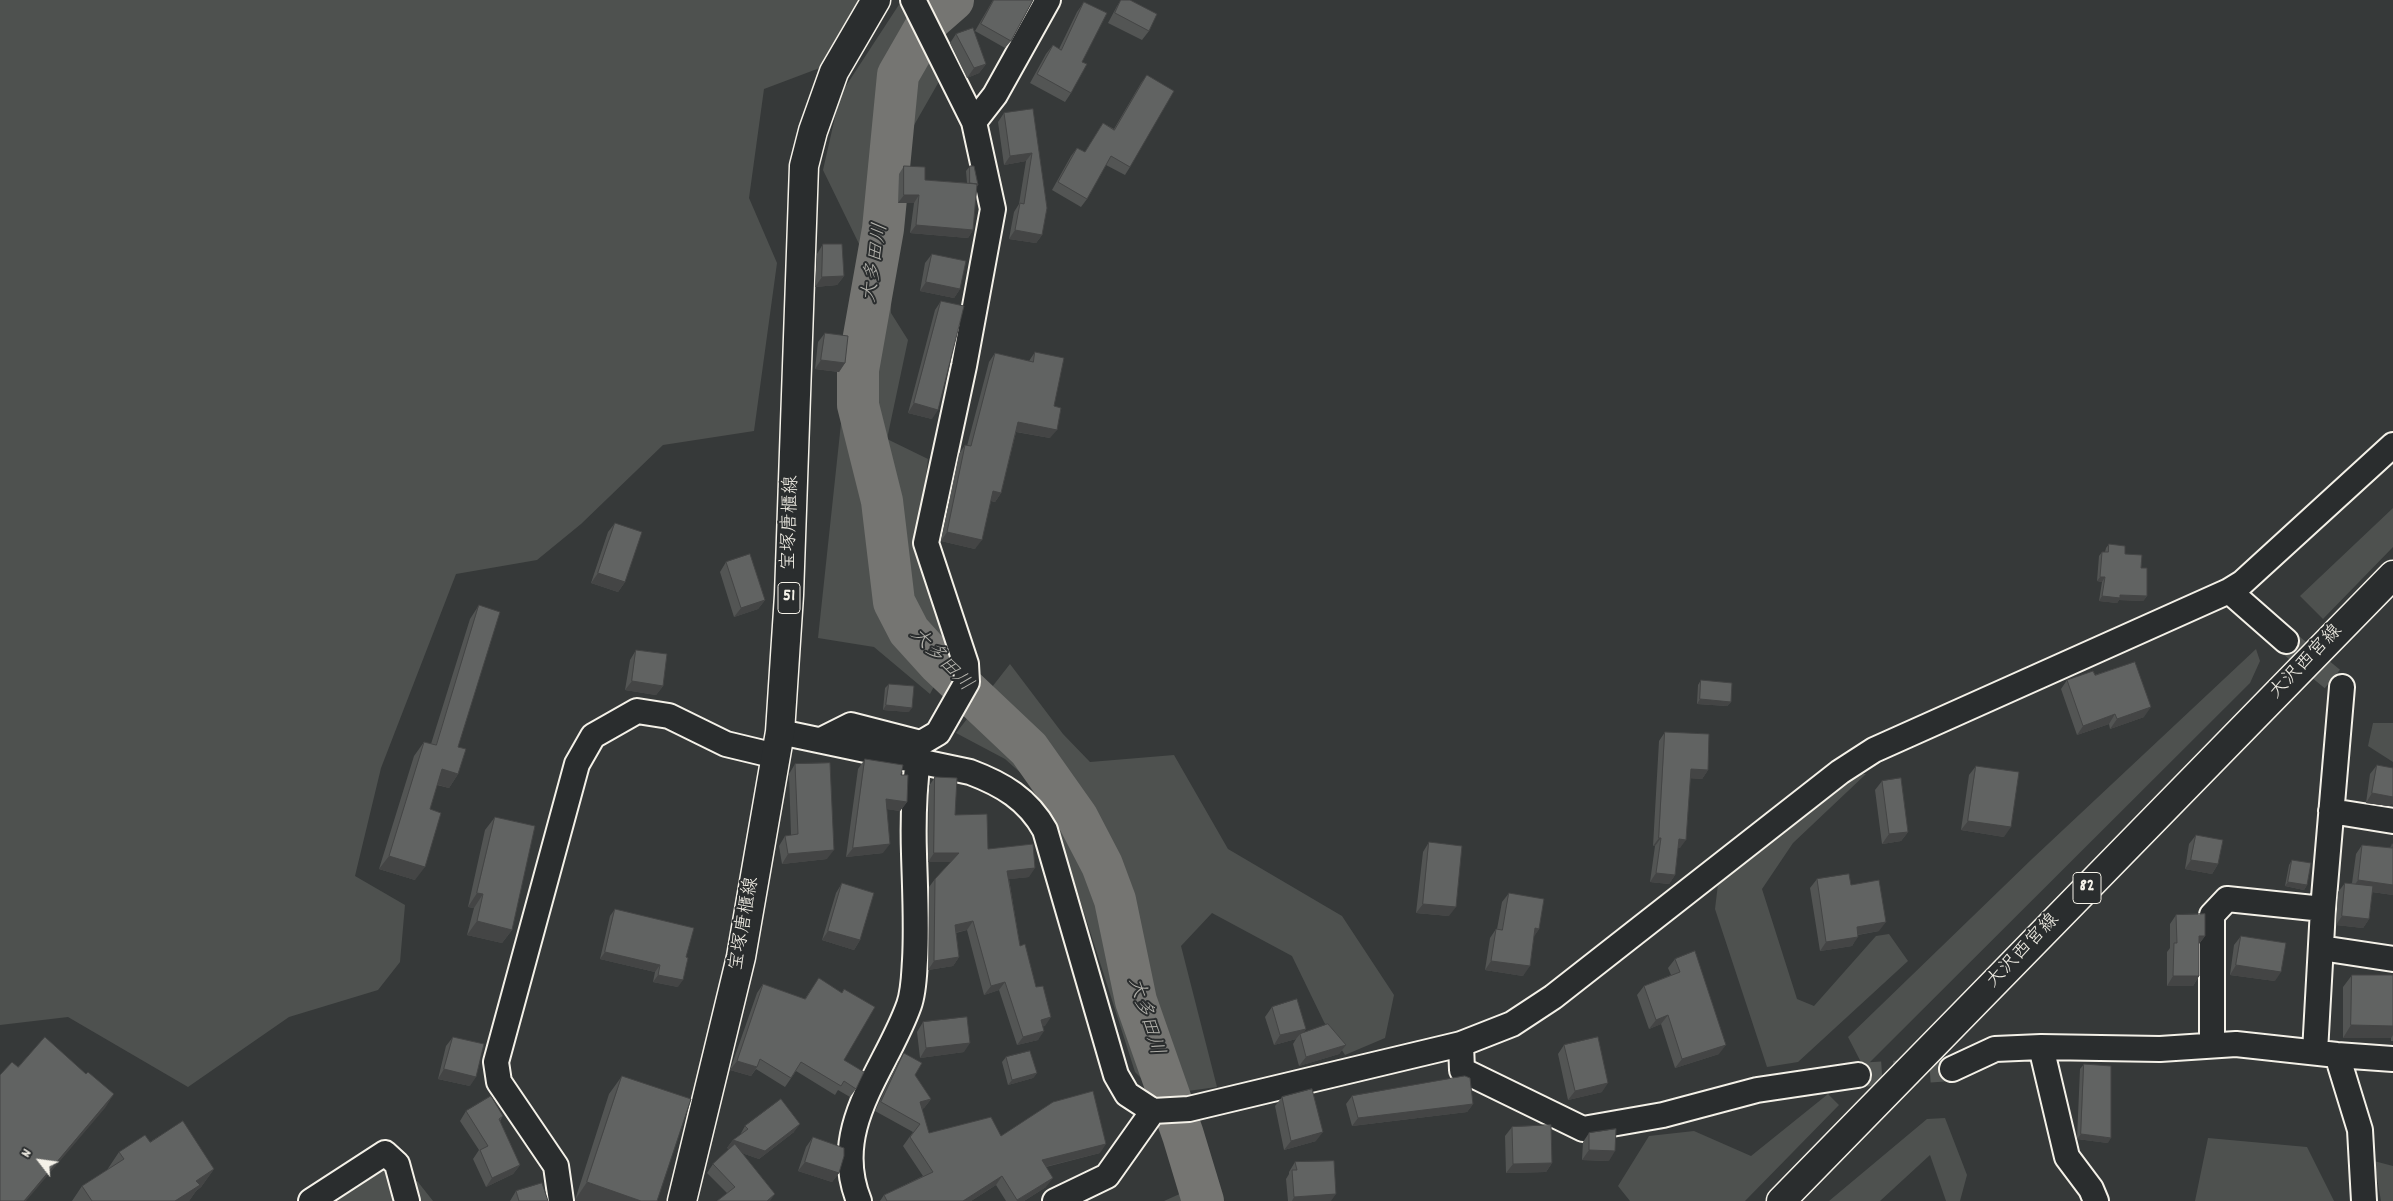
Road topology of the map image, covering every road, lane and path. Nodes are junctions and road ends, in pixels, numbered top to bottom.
1 (876, 0) edge
2 (913, 0) edge
3 (1048, 0) edge
4 (974, 122) junction
5 (2393, 445) edge
6 (2393, 575) edge
7 (2229, 591) junction
8 (2286, 641) tunnel mouth
9 (2342, 687) dead end
10 (821, 740) junction
11 (778, 744) junction
12 (918, 759) junction
13 (2331, 811) junction
14 (2393, 821) edge
15 (2324, 909) junction
16 (2321, 948) junction
17 (2393, 959) edge
18 (1461, 1044) junction
19 (2212, 1044) junction
20 (2042, 1047) junction
21 (2326, 1054) junction
22 (2393, 1059) edge
23 (1952, 1069) tunnel mouth
24 (1858, 1075) tunnel mouth
25 (1153, 1111) junction
26 (311, 1201) edge
27 (407, 1201) edge
28 (561, 1201) edge
29 (682, 1201) edge
30 (859, 1201) edge
31 (1055, 1201) edge
32 (1781, 1201) edge
33 (2096, 1201) edge
34 (2364, 1201) edge

1 - 11 main road, 宝塚唐櫃線 / 51
2 - 4 street
3 - 4 street
4 - 10 street
5 - 7 street
6 - 32 main road, 大沢西宮線 / 82
7 - 8 street
7 - 18 street
9 - 13 street
10 - 11 street
10 - 12 street
11 - 28 street
11 - 29 main road, 宝塚唐櫃線 / 51
12 - 25 street
12 - 30 street
13 - 14 street
13 - 15 street
15 - 16 street
15 - 19 street
16 - 17 street
16 - 21 street
18 - 24 street
18 - 25 street
19 - 20 street
19 - 21 street
20 - 23 street
20 - 33 street
21 - 22 street
21 - 34 street
25 - 31 street
26 - 27 street

